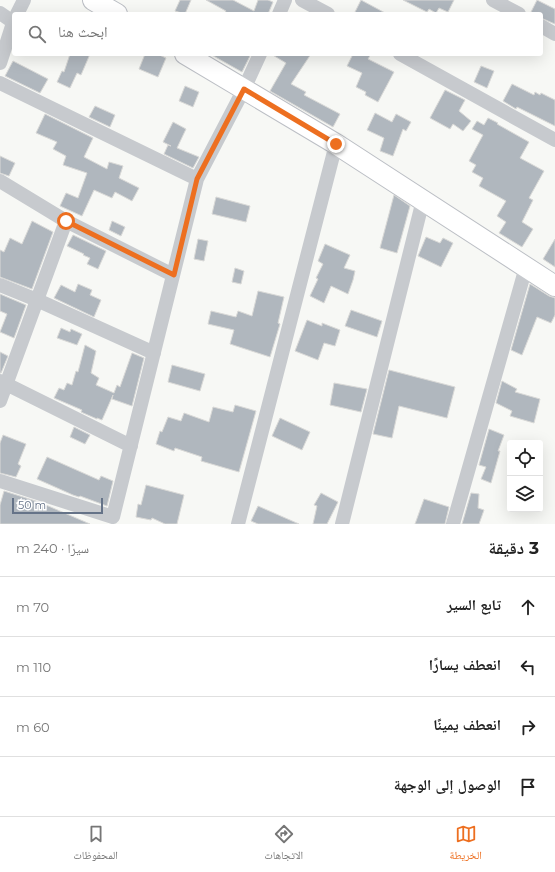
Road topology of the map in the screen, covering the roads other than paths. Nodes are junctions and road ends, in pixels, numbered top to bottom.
1 (24, 0) edge
2 (93, 0) edge
3 (285, 0) edge
4 (302, 0) edge
5 (494, 0) edge
6 (18, 12) edge
7 (114, 12) edge
8 (280, 12) edge
9 (324, 12) edge
10 (515, 12) edge
11 (0, 13) edge
12 (12, 18) edge
13 (543, 27) edge
14 (12, 28) edge
15 (555, 34) edge
16 (188, 56) edge
17 (259, 56) edge
18 (404, 56) edge
19 (0, 63) edge
20 (0, 83) edge
21 (244, 89) junction
22 (555, 140) edge
23 (336, 144) junction
24 (197, 179) junction
25 (0, 181) edge
26 (423, 200) junction
27 (66, 221) junction
28 (526, 267) junction
29 (174, 275) junction
30 (0, 285) edge
31 (555, 286) edge
32 (37, 300) junction
33 (154, 353) junction
34 (3, 383) edge
35 (0, 401) edge
36 (131, 446) junction
37 (0, 481) edge
38 (112, 521) edge
39 (238, 524) edge
40 (342, 524) edge
41 (453, 524) edge

1 - 6 street
2 - 7 street
3 - 8 street
4 - 9 street
5 - 10 street
11 - 12 street
13 - 15 street
14 - 19 street
16 - 21 street
17 - 21 street
18 - 22 street
20 - 24 street
21 - 23 street
21 - 24 street
23 - 26 street
23 - 39 street
24 - 29 street
25 - 27 street
26 - 28 street
26 - 40 street
27 - 29 street
27 - 32 street
28 - 31 street
28 - 41 street
29 - 33 street
30 - 32 street
32 - 33 street
32 - 34 street
33 - 36 street
34 - 35 street
34 - 36 street
36 - 38 street
37 - 38 street

